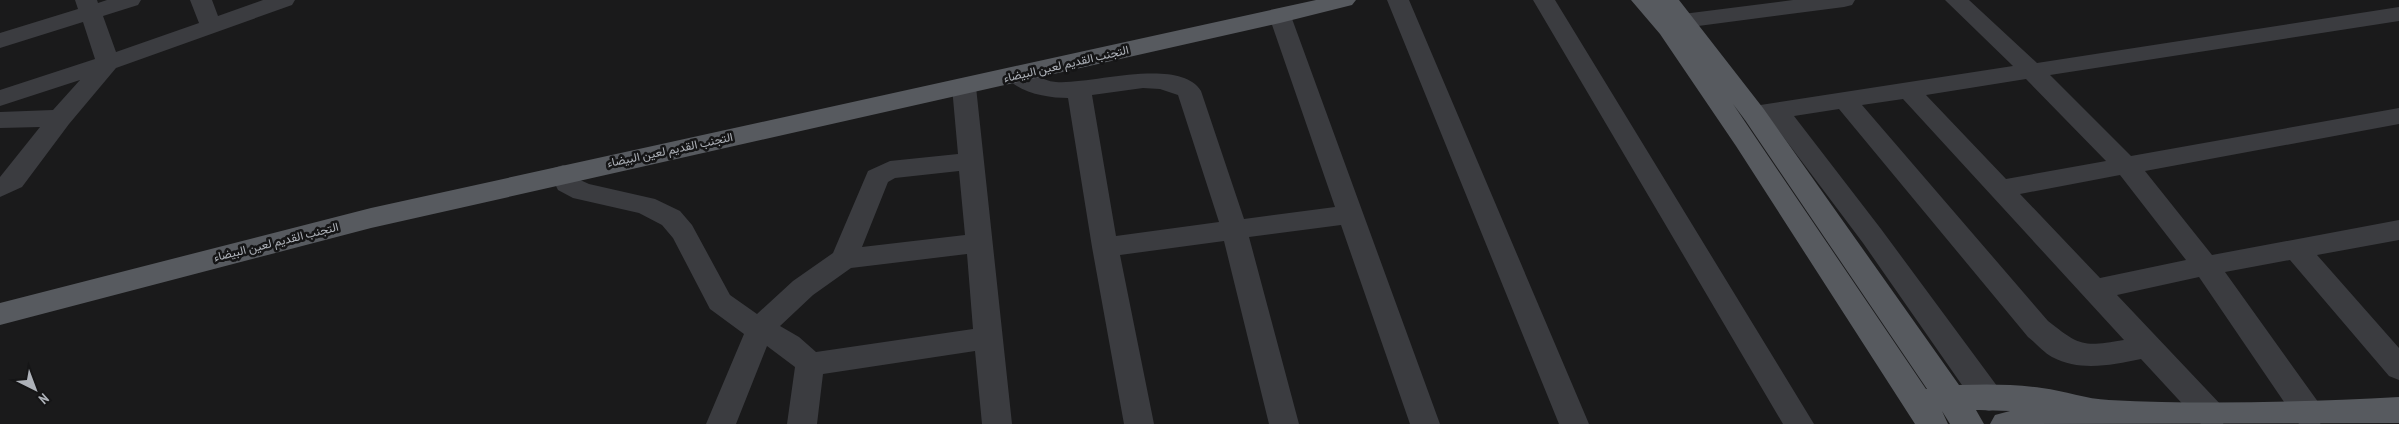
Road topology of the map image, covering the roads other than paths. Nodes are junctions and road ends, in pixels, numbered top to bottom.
1 (130, 0) edge
2 (201, 0) edge
3 (284, 0) edge
4 (1344, 0) edge
5 (1398, 0) edge
6 (1544, 0) edge
7 (1643, 0) edge
8 (1844, 0) edge
9 (1956, 0) edge
10 (88, 6) edge
11 (1675, 11) edge
12 (2399, 14) edge
13 (1280, 16) junction
14 (211, 26) junction
15 (0, 41) edge
16 (108, 63) junction
17 (2030, 70) junction
18 (1017, 75) junction
19 (964, 87) junction
20 (1079, 89) junction
21 (1908, 90) junction
22 (0, 98) edge
23 (1845, 100) junction
24 (1766, 112) junction
25 (2399, 116) edge
26 (60, 118) junction
27 (0, 120) edge
28 (1800, 160) junction
29 (971, 161) junction
30 (2126, 166) junction
31 (563, 174) junction
32 (0, 188) edge
33 (1998, 190) junction
34 (1350, 214) junction
35 (1234, 229) junction
36 (2399, 230) edge
37 (1872, 236) junction
38 (1841, 241) junction
39 (979, 243) junction
40 (1105, 247) junction
41 (2296, 249) junction
42 (844, 259) junction
43 (2206, 266) junction
44 (2094, 290) junction
45 (0, 314) edge
46 (760, 327) junction
47 (988, 338) junction
48 (2148, 347) junction
49 (810, 364) junction
50 (2399, 368) edge
51 (1949, 398) junction
52 (2399, 410) edge
53 (1997, 411) edge
54 (1925, 412) edge
55 (2310, 415) junction
56 (2231, 418) edge
57 (2352, 418) edge
58 (721, 424) edge
59 (802, 424) edge
60 (996, 424) edge
61 (1139, 424) edge
62 (1284, 424) edge
63 (1425, 424) edge
64 (1574, 424) edge
65 (1799, 424) edge
66 (1968, 424) edge

1 - 10 street
2 - 14 street
3 - 14 street
4 - 13 main road, التجنب القديم لعين البيضاء
5 - 64 street
6 - 65 street
7 - 54 main road
8 - 11 street
9 - 17 street
10 - 15 street
10 - 16 street
11 - 24 main road
12 - 17 street
13 - 18 main road, التجنب القديم لعين البيضاء
13 - 34 street
14 - 16 street
16 - 22 street
16 - 26 street
17 - 21 street
17 - 30 street
18 - 19 main road, التجنب القديم لعين البيضاء
18 - 20 street
19 - 29 street
19 - 31 main road, التجنب القديم لعين البيضاء
20 - 35 street
20 - 40 street
21 - 23 street
21 - 33 street
23 - 24 street
23 - 48 street
24 - 28 main road
25 - 30 street
26 - 27 street
26 - 32 street
28 - 37 street
28 - 38 main road
29 - 39 street
29 - 42 street
30 - 33 street
30 - 43 street
31 - 45 main road, التجنب القديم لعين البيضاء
31 - 46 street
33 - 44 street
34 - 35 street
34 - 63 street
35 - 40 street
35 - 62 street
36 - 41 street
37 - 38 street
37 - 53 street
38 - 51 main road
39 - 42 street
39 - 47 street
40 - 61 street
41 - 43 street
41 - 50 street
42 - 46 street
43 - 44 street
43 - 55 street
44 - 48 street
46 - 49 street
46 - 58 street
47 - 49 street
47 - 60 street
48 - 56 street
49 - 59 street
51 - 53 main road
51 - 54 main road
51 - 66 main road
52 - 57 main road
53 - 56 main road
55 - 56 main road
55 - 57 main road

